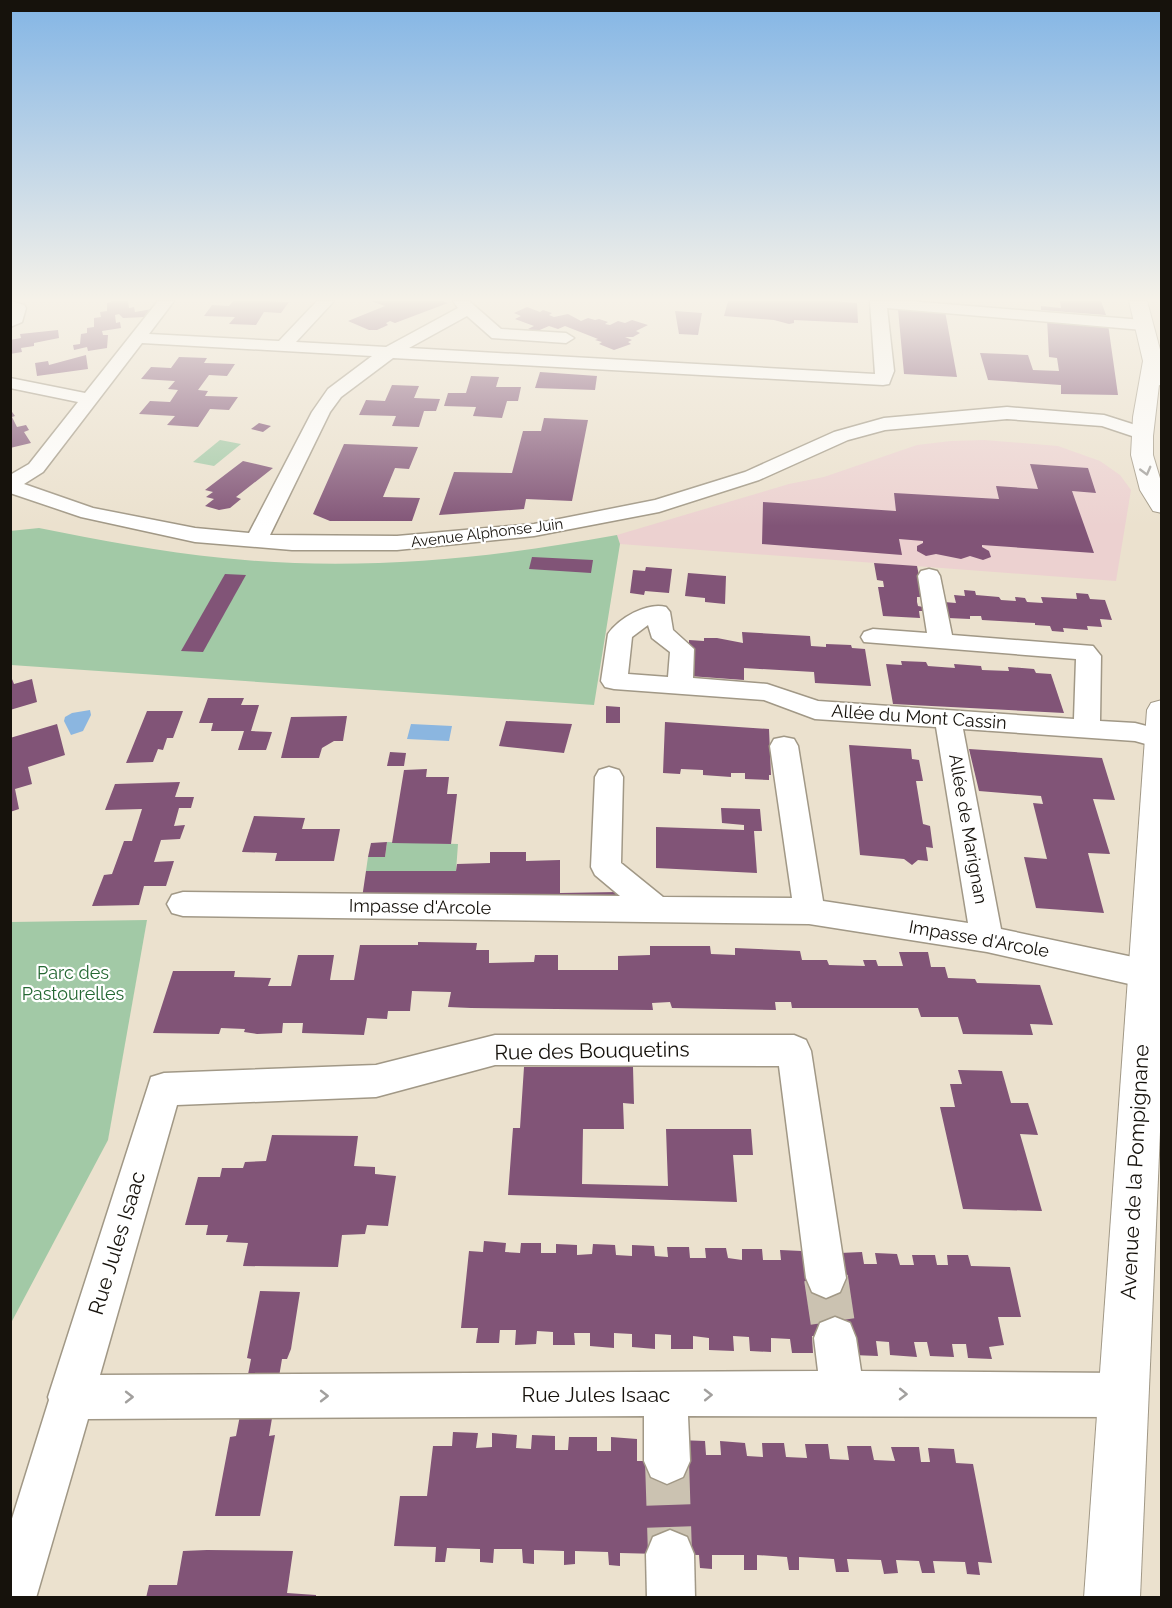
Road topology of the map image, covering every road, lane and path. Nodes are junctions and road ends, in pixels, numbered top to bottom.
1 (107, 376) edge
2 (357, 376) edge
3 (799, 376) edge
4 (884, 376) edge
5 (1157, 376) edge
6 (10, 383) edge
7 (89, 399) junction
8 (1151, 435) edge
9 (15, 491) edge
10 (1161, 506) edge
11 (256, 541) junction
12 (929, 576) dead end
13 (873, 638) dead end
14 (941, 642) junction
15 (680, 685) dead end
16 (948, 719) junction
17 (1161, 724) edge
18 (1087, 729) junction
19 (784, 746) dead end
20 (609, 777) dead end
21 (183, 904) dead end
22 (658, 911) junction
23 (809, 911) junction
24 (987, 939) junction
25 (1147, 974) junction
26 (164, 1089) joint
27 (826, 1278) tunnel mouth
28 (835, 1338) tunnel mouth
29 (843, 1393) junction
30 (665, 1395) junction
31 (1122, 1395) junction
32 (70, 1397) junction
33 (667, 1461) tunnel mouth
34 (12, 1598) edge
35 (1112, 1598) edge

1 - 7 street
2 - 11 street
3 - 4 street
5 - 8 main road
6 - 7 street
7 - 9 street
8 -> 10 main road
8 - 11 street, Avenue Alphonse Juin
9 - 11 street, Avenue Alphonse Juin
12 - 14 street
13 - 14 street
14 - 18 street
15 - 16 street, Allée du Mont Cassin
16 - 18 street, Allée du Mont Cassin
16 - 24 street, Allée de Marignan
17 - 18 street, Allée du Mont Cassin
17 - 25 main road, Avenue de la Pompignane
19 - 23 street
20 - 22 street
21 - 22 street, Impasse d'Arcole
22 - 23 street, Impasse d'Arcole
23 - 24 street, Impasse d'Arcole
24 - 25 street, Impasse d'Arcole
25 - 31 main road, Avenue de la Pompignane
26 - 27 street, Rue des Bouquetins
26 - 32 street, Rue Jules Isaac
28 - 29 street
30 -> 29 street, Rue Jules Isaac
29 -> 31 street, Rue Jules Isaac
32 -> 30 street, Rue Jules Isaac
30 - 33 street
31 - 35 main road, Avenue de la Pompignane
32 - 34 street, Rue Jules Isaac

